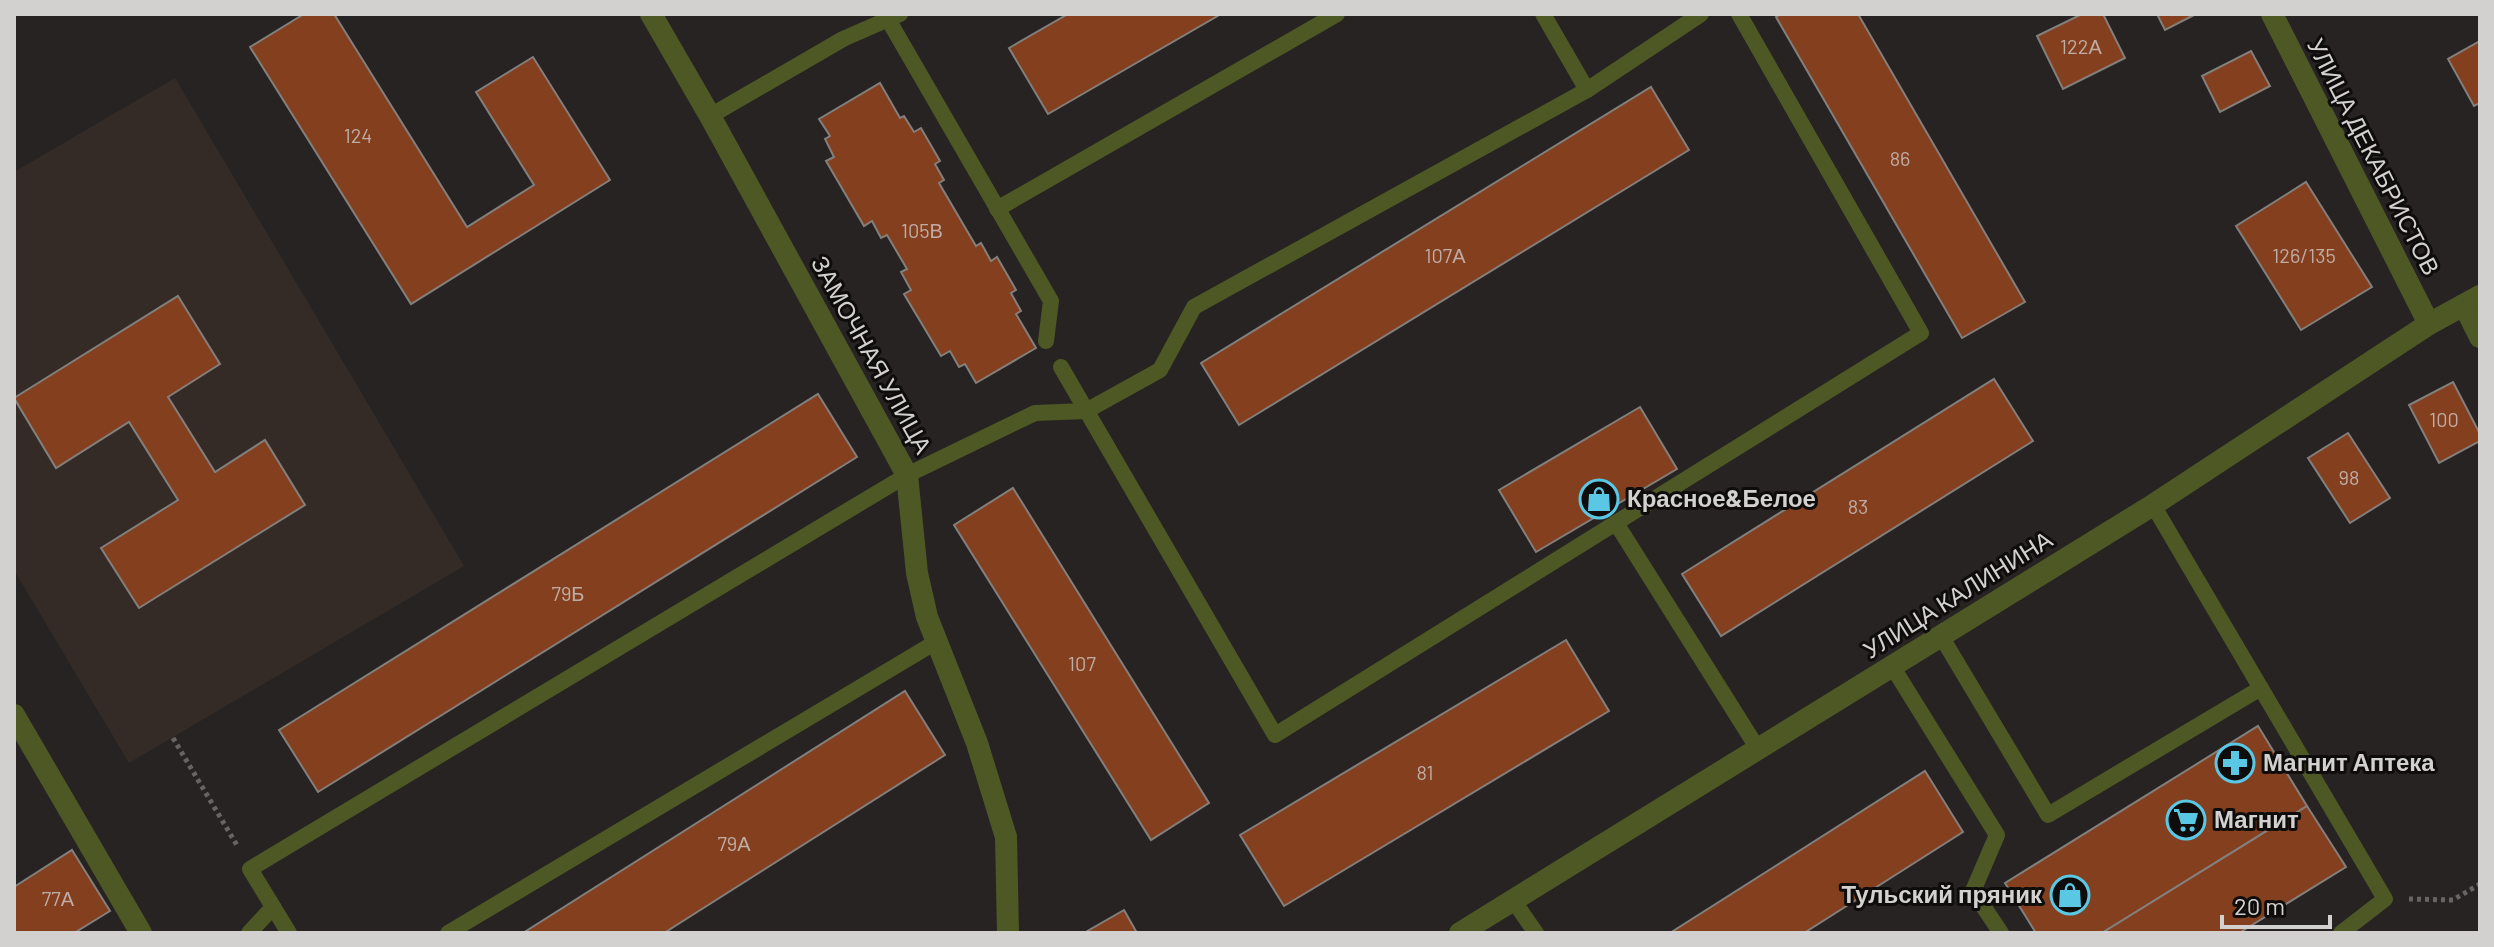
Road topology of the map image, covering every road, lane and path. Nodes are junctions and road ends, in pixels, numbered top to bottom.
1 (651, 14) edge
2 (1337, 14) edge
3 (1543, 14) edge
4 (1701, 14) edge
5 (1739, 14) edge
6 (2272, 14) edge
7 (894, 18) edge
8 (1587, 90) junction
9 (710, 116) junction
10 (997, 209) junction
11 (2472, 301) edge
12 (2429, 324) junction
13 (2480, 337) edge
14 (1046, 341) dead end
15 (1061, 367) dead end
16 (1086, 411) junction
17 (907, 475) junction
18 (2153, 505) junction
19 (1616, 523) junction
20 (1941, 636) junction
21 (936, 642) junction
22 (1892, 666) junction
23 (2261, 688) junction
24 (14, 715) edge
25 (173, 738) dead end
26 (1758, 749) junction
27 (250, 869) junction
28 (2480, 884) edge
29 (2385, 899) junction
30 (1513, 900) junction
31 (273, 907) junction
32 (141, 933) edge
33 (249, 933) edge
34 (289, 933) edge
35 (448, 933) edge
36 (1008, 933) edge
37 (1460, 933) edge
38 (1536, 933) edge
39 (2001, 933) edge
40 (2341, 933) edge

1 - 9 street, ЗАМОЧНАЯ УЛИЦА
2 - 10 lane
3 - 8 lane
4 - 8 lane
5 - 19 lane
6 - 12 street, УЛИЦА ДЕКАБРИСТОВ
7 - 9 lane
7 - 10 lane
8 - 16 lane
9 - 17 street, ЗАМОЧНАЯ УЛИЦА
10 - 14 lane
11 - 12 street, УЛИЦА КАЛИНИНА
11 - 13 street
12 - 18 street, УЛИЦА КАЛИНИНА
15 - 16 lane
16 - 17 lane
16 - 19 lane
17 - 21 street, ЗАМОЧНАЯ УЛИЦА
17 - 27 lane
18 - 20 street, УЛИЦА КАЛИНИНА
18 - 23 lane
19 - 26 lane
20 - 22 street, УЛИЦА КАЛИНИНА
20 - 23 lane
21 - 35 lane
21 - 36 street, ЗАМОЧНАЯ УЛИЦА
22 - 26 street, УЛИЦА КАЛИНИНА
22 - 39 lane
23 - 29 lane
24 - 32 street
25 - 27 path
26 - 30 street, УЛИЦА КАЛИНИНА
27 - 31 lane
28 - 29 path
29 - 40 lane
30 - 37 street, УЛИЦА КАЛИНИНА
30 - 38 lane
31 - 33 lane
31 - 34 lane

